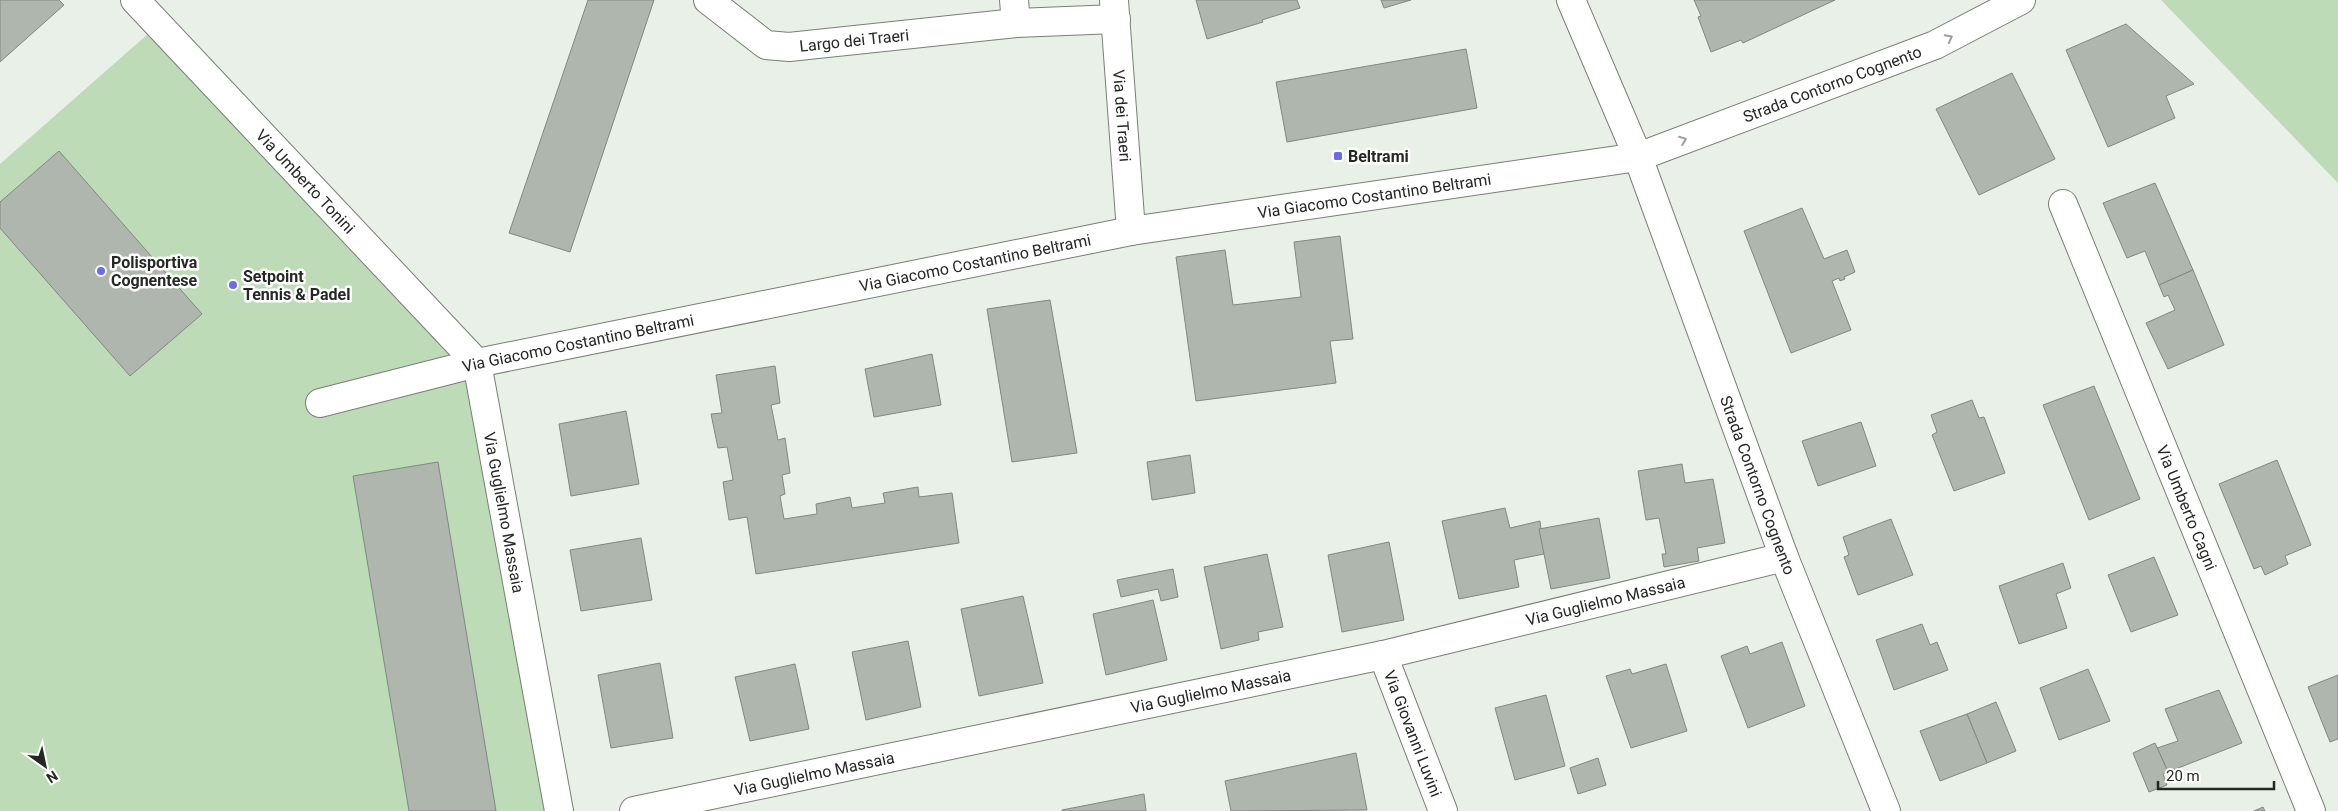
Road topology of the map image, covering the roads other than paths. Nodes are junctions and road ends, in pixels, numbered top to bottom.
1 (135, 0) edge
2 (708, 0) edge
3 (1572, 0) edge
4 (2021, 0) edge
5 (1115, 10) edge
6 (1015, 12) edge
7 (1638, 157) junction
8 (2063, 204) dead end
9 (1131, 231) junction
10 (477, 363) junction
11 (320, 403) dead end
12 (1784, 557) junction
13 (1383, 655) junction
14 (559, 811) edge
15 (634, 811) edge
16 (1443, 811) edge
17 (1886, 811) edge
18 (2311, 811) edge

1 - 10 street, Via Umberto Tonini
2 - 6 street, Largo dei Traeri
3 - 7 street, Strada Contorno Cognento
7 -> 4 street, Strada Contorno Cognento
5 - 6 street, Largo dei Traeri
5 - 9 street, Via dei Traeri
7 - 9 street, Via Giacomo Costantino Beltrami
7 - 12 street, Strada Contorno Cognento
8 - 18 street, Via Umberto Cagni
9 - 10 street, Via Giacomo Costantino Beltrami
10 - 11 street, Via Giacomo Costantino Beltrami
10 - 14 street, Via Guglielmo Massaia
12 - 13 street, Via Guglielmo Massaia
12 - 17 street, Strada Contorno Cognento
13 - 15 street, Via Guglielmo Massaia
13 - 16 street, Via Giovanni Luvini

